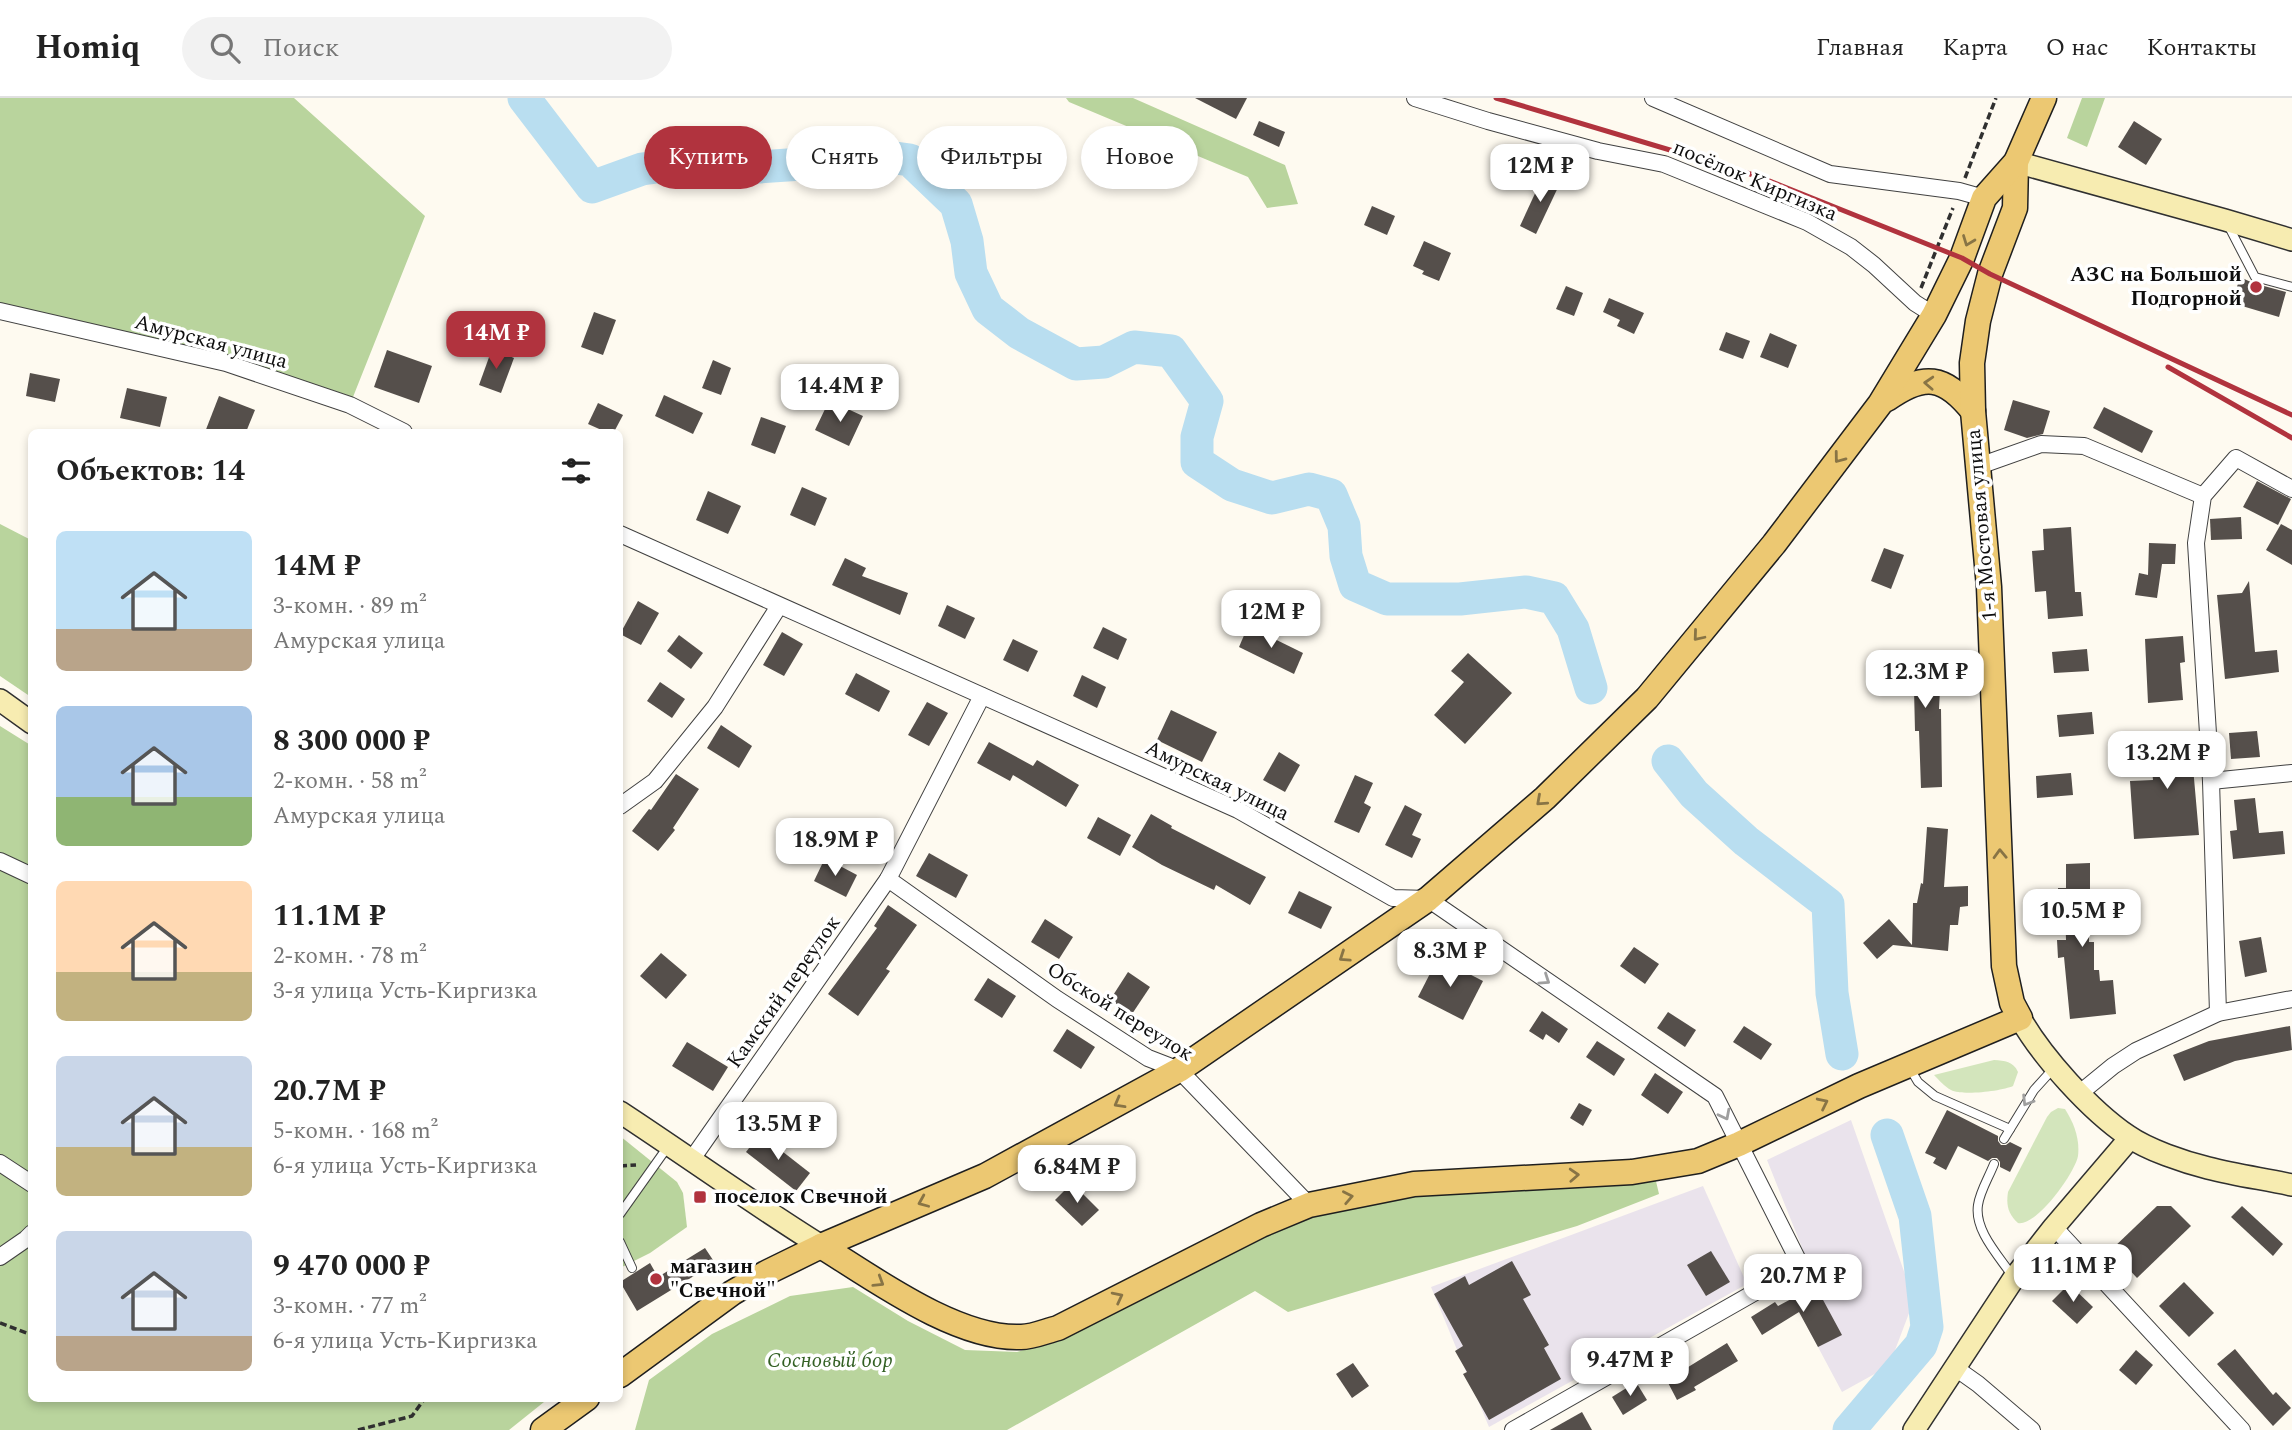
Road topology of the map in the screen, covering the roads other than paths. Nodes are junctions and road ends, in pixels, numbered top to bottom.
1 (1415, 98) edge
2 (1653, 98) edge
3 (2044, 98) edge
4 (2015, 162) junction
5 (1984, 198) junction
6 (2225, 220) junction
7 (2292, 240) edge
8 (2292, 287) edge
9 (0, 311) edge
10 (1934, 314) junction
11 (1880, 404) junction
12 (1973, 411) junction
13 (398, 429) edge
14 (1979, 466) junction
15 (2292, 489) edge
16 (2203, 496) junction
17 (623, 535) edge
18 (779, 606) junction
19 (982, 696) junction
20 (0, 700) edge
21 (28, 720) edge
22 (2292, 773) edge
23 (2211, 781) junction
24 (623, 804) edge
25 (0, 862) edge
26 (28, 874) edge
27 (888, 879) junction
28 (1428, 900) junction
29 (2292, 999) edge
30 (2218, 1013) junction
31 (2020, 1018) junction
32 (1908, 1065) junction
33 (2055, 1066) junction
34 (1179, 1070) junction
35 (2080, 1093) junction
36 (623, 1114) edge
37 (2010, 1129) junction
38 (2130, 1138) junction
39 (2004, 1139) dead end
40 (669, 1144) junction
41 (1739, 1144) junction
42 (692, 1159) junction
43 (0, 1163) edge
44 (1994, 1164) dead end
45 (28, 1181) edge
46 (2292, 1185) edge
47 (1309, 1205) junction
48 (623, 1210) edge
49 (2054, 1227) junction
50 (28, 1237) edge
51 (821, 1246) junction
52 (623, 1248) edge
53 (0, 1257) edge
54 (632, 1268) dead end
55 (2014, 1278) junction
56 (1954, 1367) junction
57 (623, 1373) edge
58 (582, 1402) edge
59 (543, 1430) edge
60 (1513, 1430) edge
61 (1914, 1430) edge
62 (2032, 1430) edge
63 (2242, 1430) edge

1 - 10 street, посёлок Киргизка
2 - 5 street
3 - 4 main road
4 - 5 main road
4 - 6 street
4 - 12 main road, 1-я Мостовая улица
5 -> 10 main road
6 - 7 street
6 - 8 lane
9 - 13 street, Амурская улица
10 - 11 main road
12 -> 11 main road, 1-я Мостовая улица
11 -> 28 main road
12 - 14 main road, 1-я Мостовая улица
14 - 16 street
31 -> 14 main road, 1-я Мостовая улица
15 - 16 street
16 - 23 street
17 - 18 street, Амурская улица
18 - 19 street, Амурская улица
18 - 24 street
19 - 27 street, Камский переулок
19 - 28 street, Амурская улица
20 - 21 street
22 - 23 street
23 - 30 street
25 - 26 street
27 - 34 street, Обской переулок
27 - 42 street, Камский переулок
28 -> 34 main road
28 -> 41 street
29 - 30 street
30 - 35 street
31 - 32 main road
31 - 33 street, 1-я Мостовая улица
32 - 37 lane
41 -> 32 main road
33 - 35 street, 1-я Мостовая улица
33 -> 37 lane
34 - 47 street, Обской переулок
34 -> 51 main road
35 - 38 street, 1-я Мостовая улица
36 - 40 street
37 - 39 lane
38 - 46 street, 1-я Мостовая улица
38 - 49 street
40 - 42 street
40 - 48 lane
47 -> 41 main road
41 - 60 street
42 - 51 street
43 - 45 street
44 - 55 lane
51 -> 47 main road
49 - 55 street
49 - 63 street
50 - 53 street
51 - 57 main road
52 - 54 lane
55 - 56 street
56 - 61 street
56 - 62 street
58 - 59 main road

